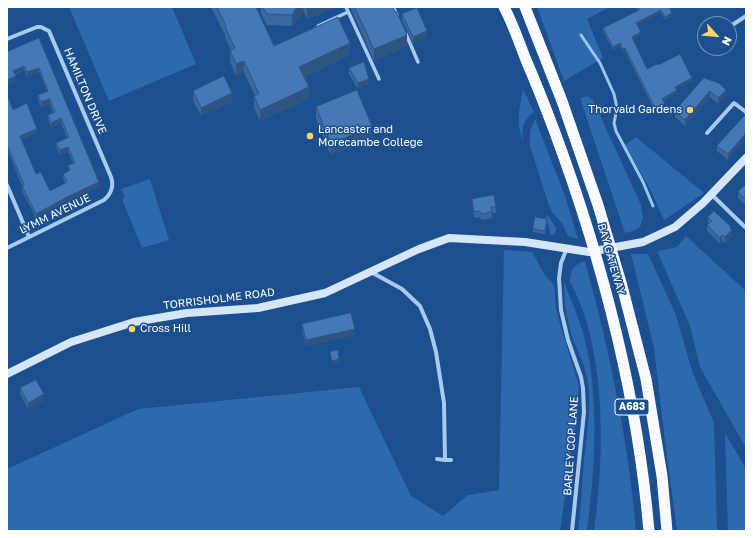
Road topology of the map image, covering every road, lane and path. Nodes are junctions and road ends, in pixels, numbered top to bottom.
1 (346, 7) edge
2 (393, 7) edge
3 (504, 7) edge
4 (525, 7) edge
5 (348, 12) junction
6 (746, 16) edge
7 (400, 21) edge
8 (737, 22) edge
9 (314, 28) edge
10 (403, 28) edge
11 (7, 39) edge
12 (418, 62) dead end
13 (379, 79) dead end
14 (746, 112) edge
15 (707, 133) dead end
16 (746, 158) edge
17 (7, 185) edge
18 (109, 194) joint
19 (712, 194) junction
20 (746, 228) edge
21 (29, 237) junction
22 (7, 248) edge
23 (571, 249) junction
24 (371, 272) junction
25 (7, 374) edge
26 (437, 459) dead end
27 (445, 460) junction
28 (451, 460) dead end
29 (572, 531) edge
30 (649, 531) edge
31 (667, 531) edge

1 - 5 street
2 - 7 street
3 - 30 highway, BAY GATEWAY / A683
4 - 31 highway, BAY GATEWAY / A683
5 - 9 street
5 - 13 street
6 - 8 street
10 - 12 street
11 - 18 street, HAMILTON DRIVE
14 - 15 street
16 - 19 main road, TORRISHOLME ROAD
17 - 21 street
18 - 21 street, LYMM AVENUE
19 - 20 street
19 - 23 main road, TORRISHOLME ROAD
21 - 22 street, LYMM AVENUE
23 - 24 main road, TORRISHOLME ROAD
23 - 29 street, BARLEY COP LANE
24 - 25 main road, TORRISHOLME ROAD
24 - 27 street
26 - 27 street
27 - 28 street

